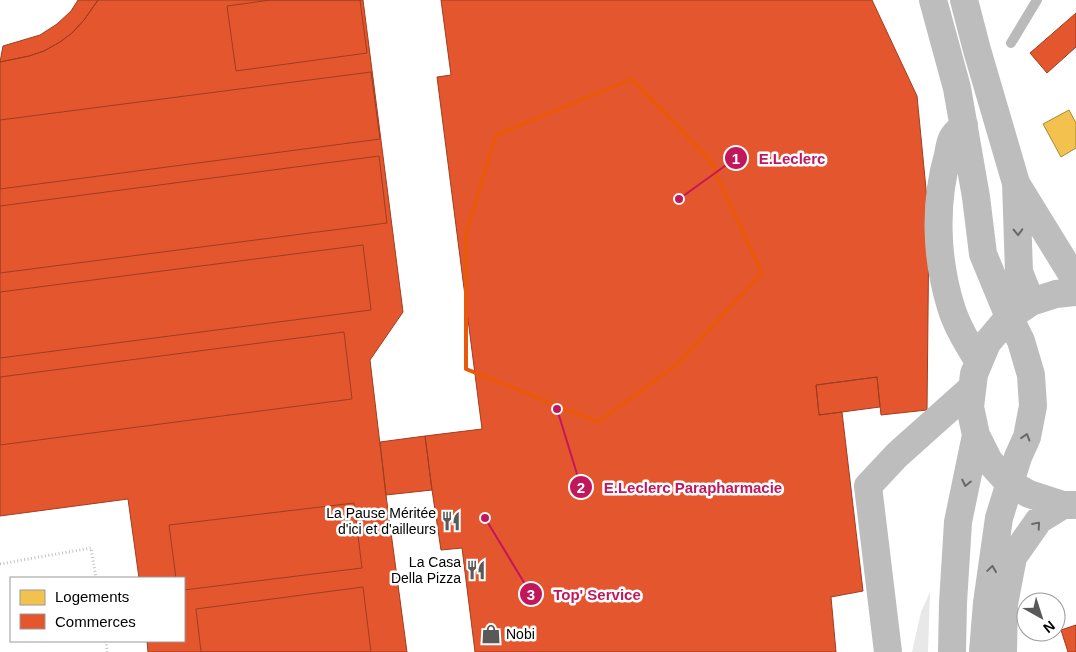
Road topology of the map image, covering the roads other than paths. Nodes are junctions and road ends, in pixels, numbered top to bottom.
1 (933, 0) edge
2 (964, 0) edge
3 (964, 125) junction
4 (1016, 183) junction
5 (1076, 281) edge
6 (1076, 292) edge
7 (1031, 302) junction
8 (1008, 317) junction
9 (975, 375) junction
10 (976, 435) junction
11 (1009, 483) junction
12 (1070, 505) edge
13 (953, 651) edge
14 (888, 652) edge
15 (983, 652) edge
16 (1003, 652) edge

1 - 3 street
2 - 4 street
3 - 8 street
3 - 9 street
4 - 5 street
4 -> 7 street
6 - 7 street
7 - 8 street
8 - 9 street
11 -> 8 street
9 - 10 street
9 - 14 street
10 - 11 street
10 -> 13 street
11 - 12 street
15 -> 11 street
16 -> 12 street

